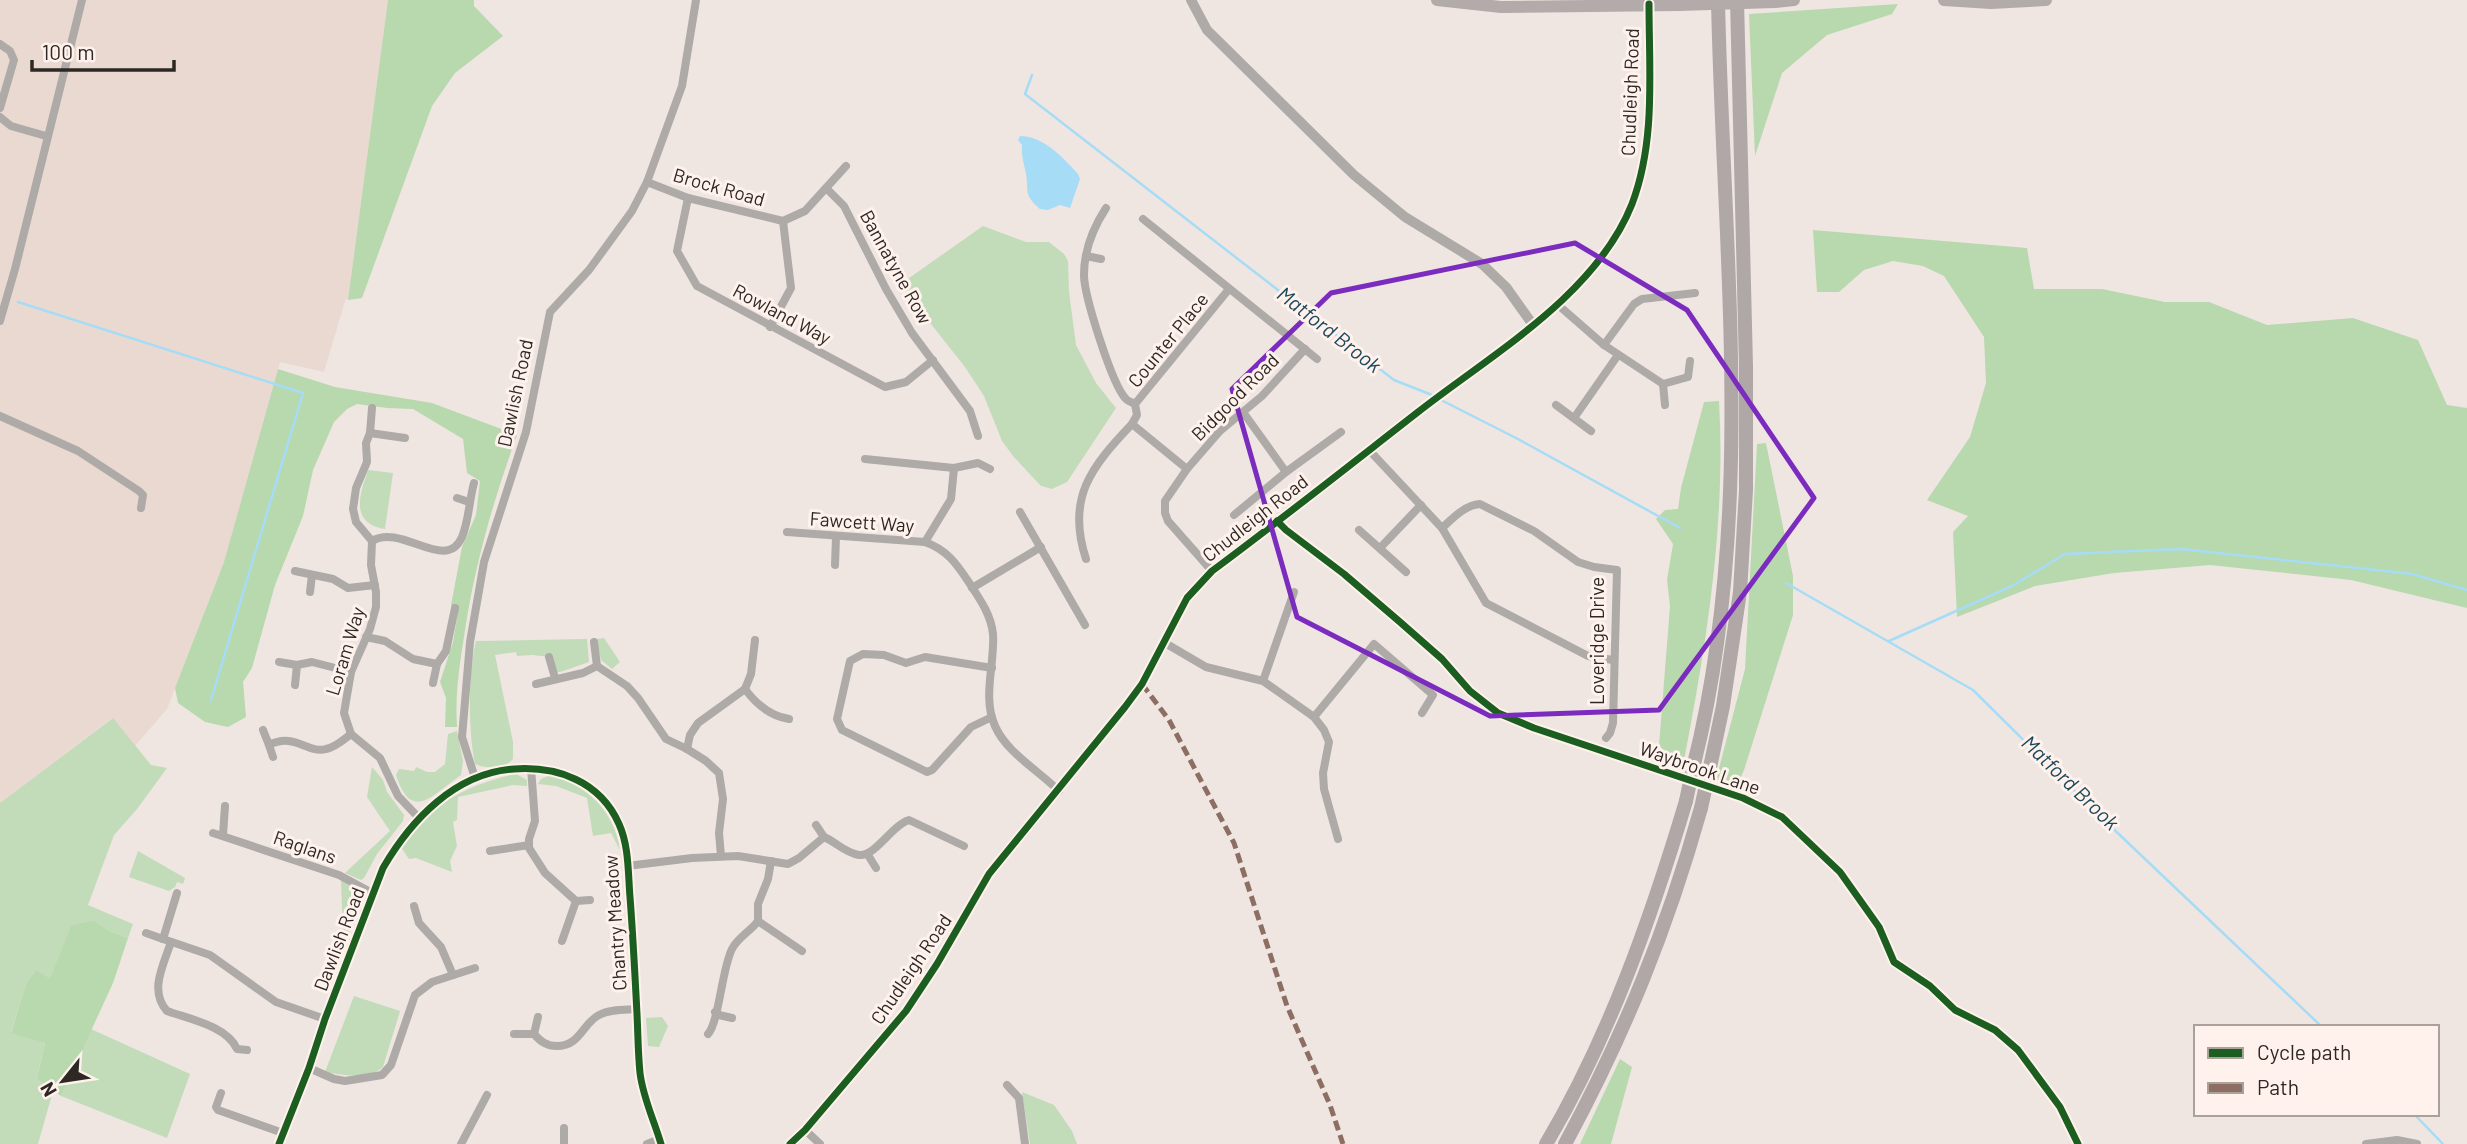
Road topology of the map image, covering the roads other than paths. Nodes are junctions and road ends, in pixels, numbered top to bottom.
1 (82, 0) edge
2 (696, 0) edge
3 (1191, 0) edge
4 (1437, 0) edge
5 (1718, 0) edge
6 (1737, 0) edge
7 (1794, 0) edge
8 (1944, 0) edge
9 (2046, 0) edge
10 (1775, 2) edge
11 (1648, 5) junction
12 (0, 44) edge
13 (0, 108) edge
14 (0, 117) edge
15 (46, 136) junction
16 (846, 166) dead end
17 (647, 182) junction
18 (826, 188) junction
19 (688, 198) junction
20 (1106, 208) dead end
21 (1143, 219) dead end
22 (783, 221) junction
23 (1086, 256) junction
24 (1101, 259) dead end
25 (1229, 289) junction
26 (1695, 293) dead end
27 (1557, 304) junction
28 (0, 321) edge
29 (1533, 325) junction
30 (769, 327) junction
31 (1604, 345) junction
32 (1305, 349) junction
33 (1618, 355) junction
34 (1317, 359) dead end
35 (933, 360) junction
36 (1690, 361) dead end
37 (1662, 384) junction
38 (1135, 404) junction
39 (1556, 405) dead end
40 (1665, 405) dead end
41 (372, 408) dead end
42 (1244, 412) junction
43 (0, 416) edge
44 (1574, 418) junction
45 (1132, 424) junction
46 (1591, 431) dead end
47 (1341, 432) dead end
48 (370, 433) junction
49 (978, 436) dead end
50 (405, 438) dead end
51 (1369, 450) junction
52 (865, 459) dead end
53 (954, 468) junction
54 (990, 469) dead end
55 (1187, 469) junction
56 (1286, 472) junction
57 (474, 483) dead end
58 (457, 498) dead end
59 (469, 502) junction
60 (1421, 505) junction
61 (141, 508) dead end
62 (1020, 512) dead end
63 (1234, 515) dead end
64 (1277, 521) junction
65 (1443, 528) junction
66 (1359, 530) dead end
67 (787, 532) dead end
68 (836, 537) junction
69 (372, 541) junction
70 (925, 542) junction
71 (1041, 547) junction
72 (1380, 548) junction
73 (1086, 559) dead end
74 (835, 565) dead end
75 (1212, 570) junction
76 (295, 571) dead end
77 (1406, 572) dead end
78 (312, 575) junction
79 (375, 585) junction
80 (972, 587) junction
81 (310, 592) dead end
82 (1294, 592) dead end
83 (455, 608) dead end
84 (1085, 625) dead end
85 (366, 637) junction
86 (755, 640) dead end
87 (594, 642) dead end
88 (1165, 643) junction
89 (549, 657) dead end
90 (1613, 660) junction
91 (279, 662) dead end
92 (438, 664) junction
93 (298, 665) junction
94 (597, 666) junction
95 (992, 668) junction
96 (351, 672) junction
97 (555, 678) junction
98 (1263, 681) junction
99 (433, 683) dead end
100 (536, 684) dead end
101 (295, 685) dead end
102 (745, 689) junction
103 (1422, 713) dead end
104 (992, 717) junction
105 (1314, 717) junction
106 (789, 719) dead end
107 (263, 730) dead end
108 (351, 734) junction
109 (1606, 738) dead end
110 (269, 745) junction
111 (687, 748) junction
112 (274, 757) dead end
113 (530, 768) junction
114 (475, 778) junction
115 (1059, 790) junction
116 (225, 806) dead end
117 (419, 818) junction
118 (816, 825) dead end
119 (213, 833) dead end
120 (223, 835) junction
121 (824, 837) junction
122 (1338, 839) dead end
123 (529, 845) junction
124 (964, 846) dead end
125 (489, 851) dead end
126 (868, 855) junction
127 (721, 856) junction
128 (771, 861) junction
129 (628, 866) junction
130 (876, 868) dead end
131 (177, 893) dead end
132 (374, 894) junction
133 (590, 900) dead end
134 (576, 901) junction
135 (414, 906) dead end
136 (758, 921) junction
137 (146, 933) dead end
138 (167, 941) junction
139 (562, 941) dead end
140 (802, 951) dead end
141 (475, 968) dead end
142 (453, 975) junction
143 (637, 1009) junction
144 (715, 1012) junction
145 (538, 1017) dead end
146 (732, 1018) dead end
147 (326, 1019) junction
148 (514, 1034) dead end
149 (534, 1034) junction
150 (708, 1034) dead end
151 (247, 1050) dead end
152 (309, 1068) junction
153 (1007, 1085) dead end
154 (221, 1093) dead end
155 (486, 1095) dead end
156 (564, 1128) dead end
157 (805, 1130) junction
158 (283, 1132) junction
159 (661, 1142) edge
160 (279, 1144) edge
161 (461, 1144) edge
162 (564, 1144) edge
163 (647, 1144) edge
164 (790, 1144) edge
165 (820, 1144) edge
166 (1025, 1144) edge
167 (1546, 1144) edge
168 (1565, 1144) edge
169 (2078, 1144) edge
170 (2366, 1144) edge
171 (2417, 1144) edge

1 - 15 street
2 - 17 street, Dawlish Road
3 - 29 street
4 - 11 main road
5 - 167 highway, bridge
6 - 168 highway, bridge
7 - 10 main road
8 - 9 main road
10 - 11 main road, bridge
11 - 27 street, Chudleigh Road
12 - 13 street
14 - 15 street
15 - 28 street
16 - 18 street, Brock Road
17 - 19 street, Brock Road
17 - 114 street, Dawlish Road
18 - 22 street, Brock Road
18 - 35 street, Bannatyne Row
19 - 22 street, Brock Road
19 - 30 street, Rowland Way
20 - 23 street
21 - 25 street, Bidgood Road
22 - 30 street
23 - 24 street
23 - 38 street
25 - 32 street, Bidgood Road
25 - 38 street, Counter Place
26 - 31 street
27 - 29 street, Chudleigh Road
27 - 31 street
29 - 51 street, Chudleigh Road
30 - 35 street, Rowland Way
31 - 33 street
32 - 34 street, Bidgood Road
32 - 42 street, Bidgood Road
33 - 37 street
33 - 44 street
35 - 49 street, Bannatyne Row
36 - 37 street
37 - 40 street
38 - 45 street, Counter Place
39 - 44 street
41 - 48 street
42 - 55 street, Bidgood Road
42 - 56 street
43 - 61 street
44 - 46 street
45 - 55 street
45 - 73 street
47 - 56 street
48 - 50 street
48 - 69 street
51 - 60 street
51 - 64 street, Chudleigh Road
52 - 53 street
53 - 54 street
53 - 70 street
55 - 75 street, Bidgood Road
56 - 63 street
57 - 59 street
58 - 59 street
59 - 69 street
60 - 65 street
60 - 72 street
62 - 71 street
64 - 75 street, Chudleigh Road
64 - 169 street, Waybrook Lane
65 - 90 street
65 - 90 street, Loveridge Drive
66 - 72 street
67 - 68 street, Fawcett Way
68 - 70 street, Fawcett Way
68 - 74 street
69 - 79 street, Loram Way
70 - 80 street, Fawcett Way
71 - 80 street
71 - 84 street
72 - 77 street
75 - 88 street, Chudleigh Road
76 - 78 street
78 - 79 street
78 - 81 street
79 - 85 street, Loram Way
80 - 95 street, Fawcett Way
82 - 98 street
83 - 92 street
85 - 92 street
85 - 96 street, Loram Way
86 - 102 street
87 - 94 street
88 - 98 street
88 - 115 street, Chudleigh Road
89 - 97 street
90 - 109 street, Loveridge Drive
91 - 93 street
92 - 99 street
93 - 96 street
93 - 101 street
94 - 97 street
94 - 111 street
95 - 104 street, Fawcett Way
95 - 104 street
96 - 108 street, Loram Way
97 - 100 street
98 - 105 street
102 - 106 street
102 - 111 street
103 - 105 street
104 - 115 street, Fawcett Way
105 - 122 street
107 - 110 street
108 - 110 street
108 - 117 street
110 - 112 street
111 - 127 street
113 - 114 street, Chantry Meadow
113 - 123 street
113 - 129 street, Chantry Meadow
114 - 117 street, Dawlish Road
115 - 157 street, Chudleigh Road
116 - 120 street
117 - 132 street, Dawlish Road
118 - 121 street
119 - 120 street, Raglans
120 - 132 street, Raglans
121 - 126 street
121 - 128 street
123 - 125 street
123 - 134 street
124 - 126 street
126 - 130 street
127 - 128 street
127 - 129 street
128 - 136 street
129 - 143 street, Chantry Meadow
131 - 138 street
132 - 147 street, Dawlish Road
133 - 134 street
134 - 139 street
135 - 142 street
136 - 140 street
136 - 144 street
137 - 138 street
138 - 147 street
138 - 151 street
141 - 142 street
142 - 152 street
143 - 149 street
143 - 159 street, Chantry Meadow
144 - 146 street
144 - 150 street
145 - 149 street
147 - 152 street, Dawlish Road
148 - 149 street
152 - 158 street, Dawlish Road
153 - 166 street
154 - 158 street
155 - 161 street
156 - 162 street
157 - 164 street, Chudleigh Road
157 - 165 street
158 - 160 street, Dawlish Road
159 - 163 street
170 - 171 street

